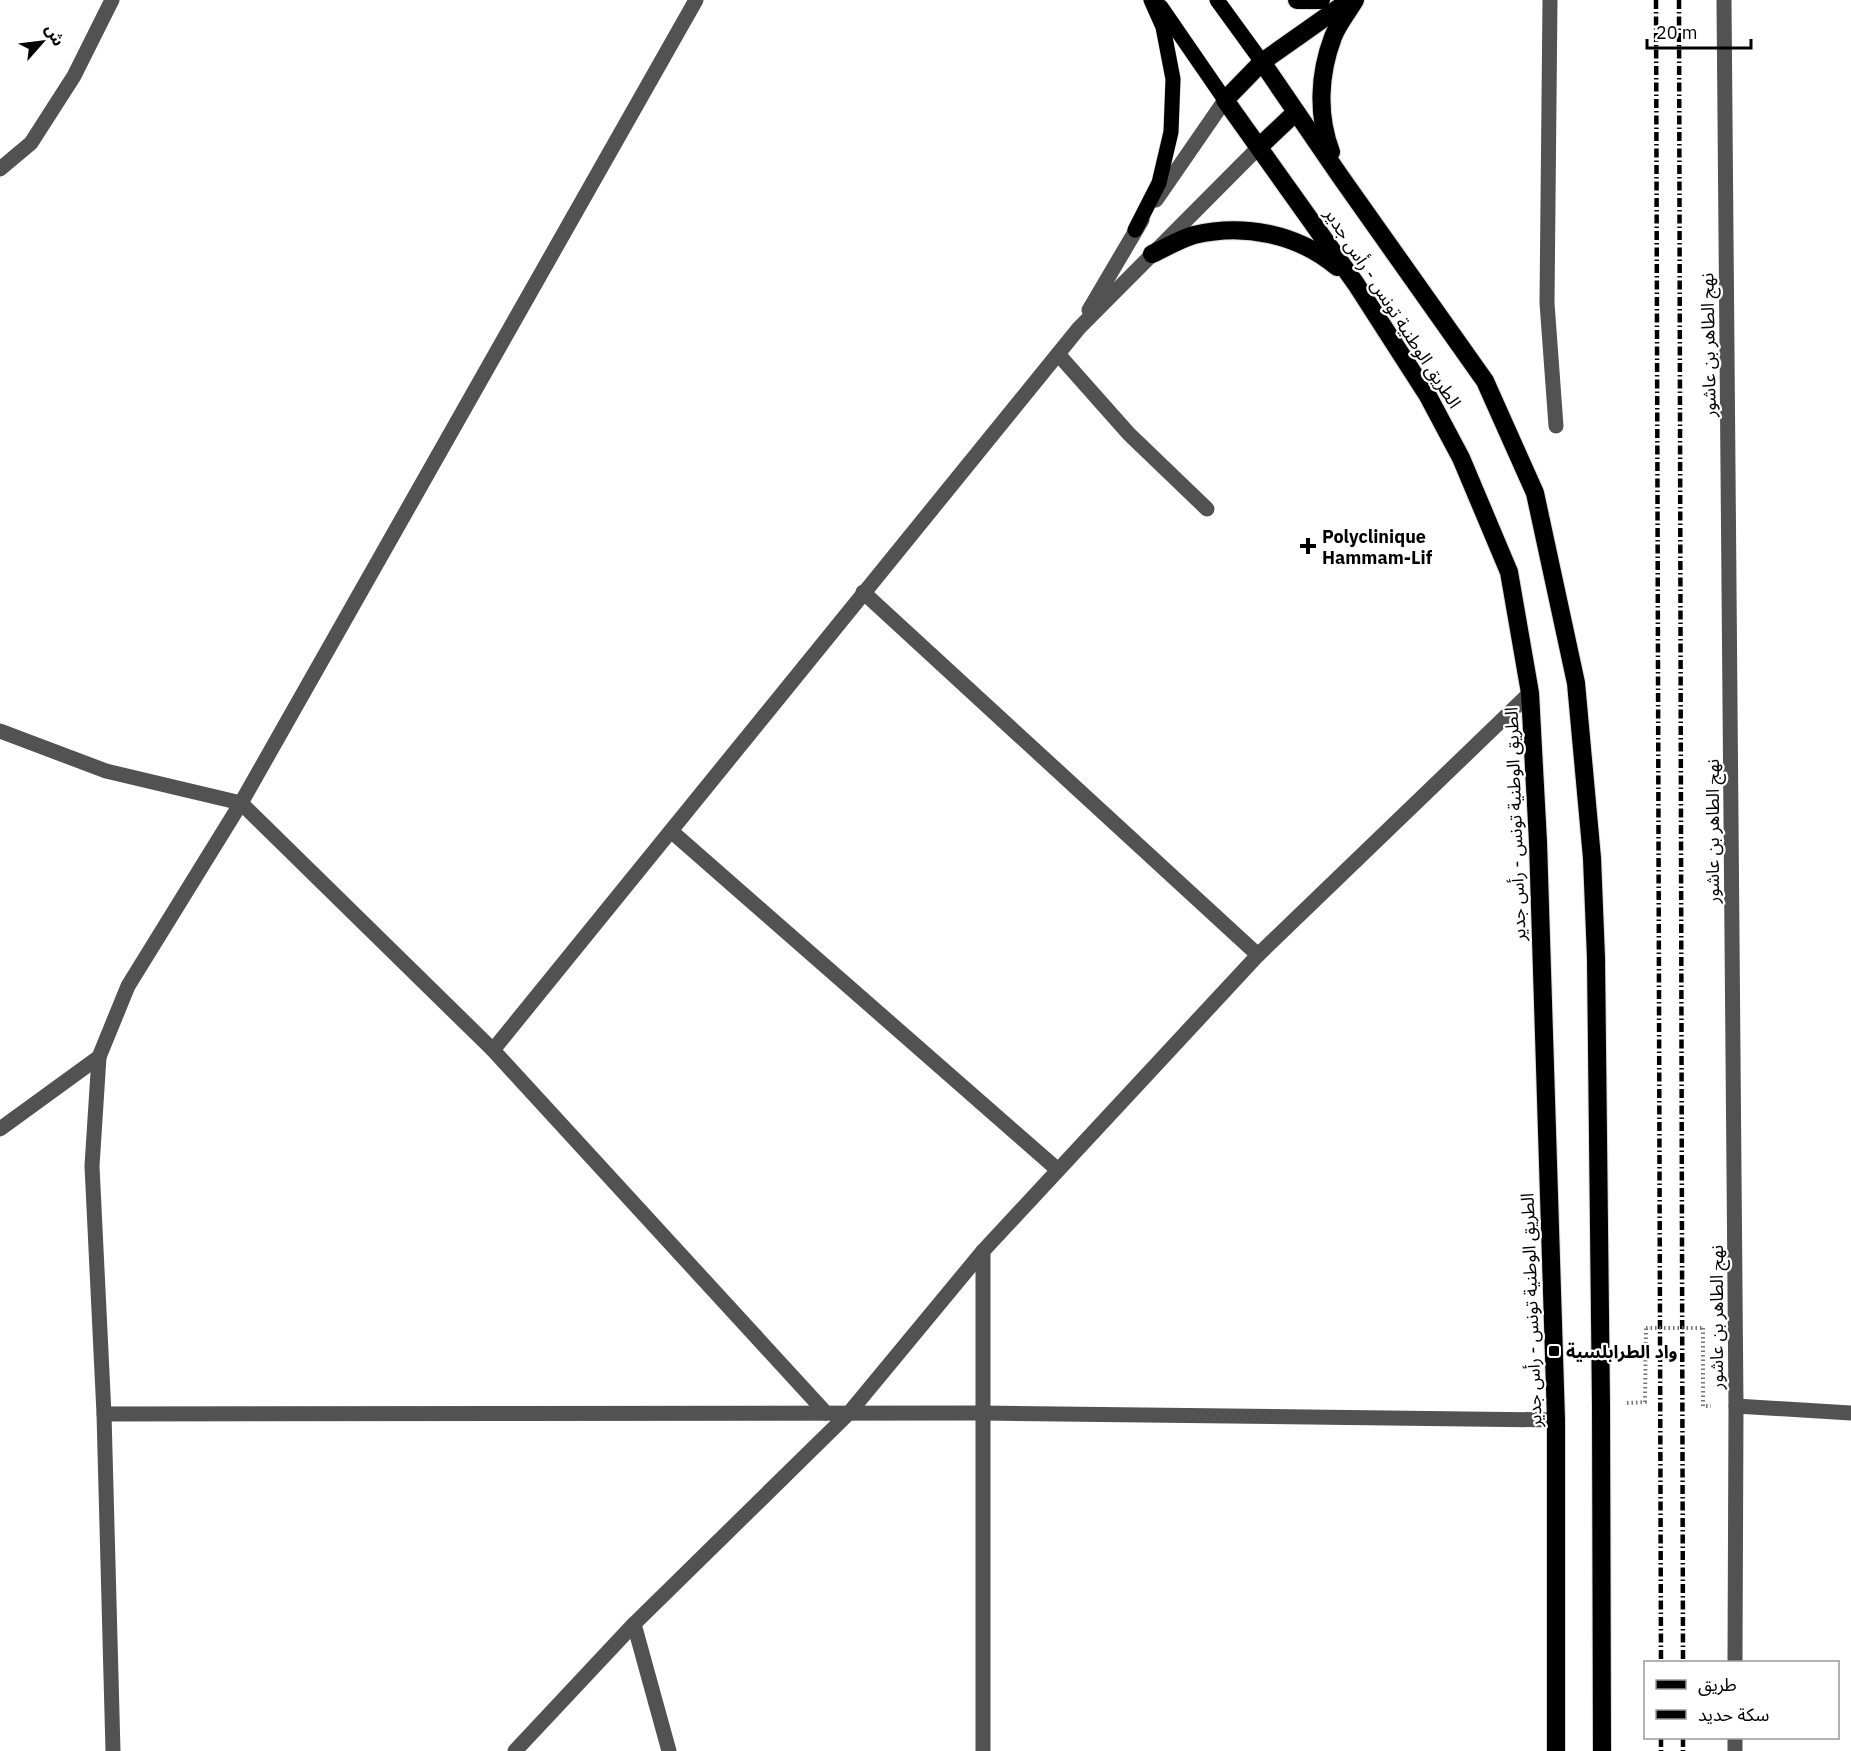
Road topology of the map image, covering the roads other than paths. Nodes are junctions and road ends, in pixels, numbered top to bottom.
1 (112, 0) edge
2 (696, 0) edge
3 (1151, 0) edge
4 (1156, 0) edge
5 (1217, 0) edge
6 (1297, 0) edge
7 (1321, 0) edge
8 (1350, 0) edge
9 (1355, 0) edge
10 (1550, 0) edge
11 (1724, 0) edge
12 (1262, 63) junction
13 (1225, 100) junction
14 (1296, 112) junction
15 (1259, 147) junction
16 (0, 169) edge
17 (1340, 176) junction
18 (1135, 230) junction
19 (1152, 254) junction
20 (1356, 284) junction
21 (1079, 328) junction
22 (1058, 354) junction
23 (1556, 426) dead end
24 (1206, 509) dead end
25 (863, 592) junction
26 (1530, 693) junction
27 (0, 730) edge
28 (241, 802) junction
29 (671, 831) junction
30 (1258, 956) junction
31 (493, 1050) junction
32 (99, 1057) junction
33 (0, 1129) edge
34 (1058, 1170) junction
35 (983, 1251) junction
36 (1736, 1406) junction
37 (826, 1413) junction
38 (849, 1413) junction
39 (983, 1413) junction
40 (1851, 1413) edge
41 (104, 1414) junction
42 (1556, 1420) junction
43 (634, 1624) junction
44 (1735, 1661) edge
45 (113, 1751) edge
46 (514, 1751) edge
47 (669, 1751) edge
48 (983, 1751) edge
49 (1556, 1751) edge
50 (1602, 1751) edge

1 - 16 street
2 - 28 street
3 - 18 main road
4 - 13 main road, الطريق الوطنية تونس - رأس جدير
5 - 12 main road, الطريق الوطنية تونس - رأس جدير
6 - 7 highway
8 - 12 highway
9 - 17 highway
10 - 23 street
11 - 36 street, نهج الطاهر بن عاشور
12 - 13 highway
12 - 14 highway, الطريق الوطنية تونس - رأس جدير
13 - 15 highway, الطريق الوطنية تونس - رأس جدير
13 - 18 street
14 - 15 highway
14 - 17 highway, الطريق الوطنية تونس - رأس جدير
15 - 19 street
15 - 20 highway, الطريق الوطنية تونس - رأس جدير
17 - 50 highway, الطريق الوطنية تونس - رأس جدير
18 - 21 street
19 - 20 highway
19 - 21 street
20 - 26 highway, الطريق الوطنية تونس - رأس جدير
21 - 22 street
22 - 24 street
22 - 25 street
25 - 29 street
25 - 30 street
26 - 30 street
26 - 42 highway, الطريق الوطنية تونس - رأس جدير
27 - 28 street
28 - 31 street
28 - 32 street
29 - 31 street
29 - 34 street
30 - 34 street
31 - 37 street
32 - 33 street
32 - 41 street
34 - 35 street
35 - 38 street
35 - 39 street
36 - 40 street
36 - 44 street, نهج الطاهر بن عاشور
37 - 38 street
37 - 41 street
38 - 39 street
38 - 43 street
39 - 42 street
39 - 48 street
41 - 45 street
42 - 49 highway, الطريق الوطنية تونس - رأس جدير
43 - 46 street
43 - 47 street

